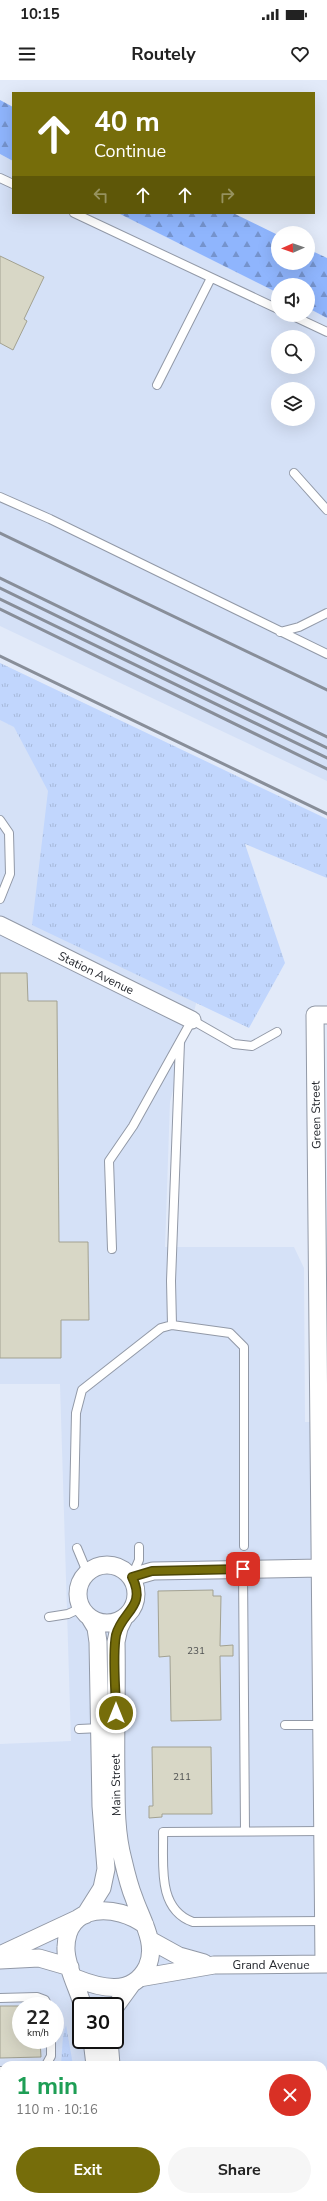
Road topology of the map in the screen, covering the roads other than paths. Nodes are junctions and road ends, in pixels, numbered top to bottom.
1 (0, 178) edge
2 (12, 184) edge
3 (76, 214) edge
4 (211, 278) junction
5 (271, 306) edge
6 (306, 322) edge
7 (327, 332) edge
8 (157, 385) dead end
9 (294, 473) dead end
10 (0, 497) edge
11 (327, 510) edge
12 (327, 613) edge
13 (280, 632) junction
14 (327, 654) edge
15 (0, 820) edge
16 (0, 899) edge
17 (0, 925) edge
18 (327, 1015) edge
19 (192, 1020) junction
20 (277, 1032) dead end
21 (180, 1042) junction
22 (112, 1249) dead end
23 (172, 1325) junction
24 (323, 1396) edge
25 (74, 1505) dead end
26 (244, 1546) dead end
27 (139, 1547) dead end
28 (77, 1548) dead end
29 (321, 1568) junction
30 (243, 1569) junction
31 (87, 1572) junction
32 (132, 1577) junction
33 (86, 1613) junction
34 (49, 1617) dead end
35 (124, 1618) junction
36 (285, 1725) dead end
37 (322, 1725) junction
38 (107, 1728) junction
39 (79, 1729) dead end
40 (323, 1831) junction
41 (245, 1832) junction
42 (81, 1917) junction
43 (324, 1921) junction
44 (147, 1933) junction
45 (0, 1955) edge
46 (0, 1960) edge
47 (326, 1964) edge
48 (214, 1965) junction
49 (72, 1972) junction
50 (135, 1982) junction
51 (80, 1997) edge
52 (123, 1997) edge
53 (0, 1998) edge
54 (12, 1998) edge
55 (51, 2049) edge
56 (93, 2049) edge
57 (110, 2049) edge
58 (48, 2061) edge
59 (95, 2061) edge
60 (111, 2061) edge

1 - 2 lane
3 - 4 lane
4 - 5 lane
4 - 8 lane
6 - 7 lane
9 - 11 lane
10 - 13 lane
12 - 13 lane
13 - 14 lane
15 - 16 lane
17 - 19 street, Station Avenue
18 - 24 street, Green Street
19 - 20 lane
19 - 21 lane
21 - 22 lane
21 - 23 lane
23 - 25 lane
23 - 26 lane
24 - 29 street
27 - 32 lane
28 - 31 lane
29 - 30 street
29 - 37 street
30 - 32 street
30 - 41 lane
31 - 32 street
31 - 33 street
32 - 35 street
33 - 34 lane
33 - 35 street
33 - 38 street, Main Street
35 - 38 street, Main Street
36 - 37 lane
37 - 40 street
38 - 39 lane
38 - 42 street, Main Street
38 - 44 street, Main Street
40 - 41 lane
40 - 43 street
41 - 43 lane
42 - 44 street
42 - 45 street
42 - 49 street
43 - 47 street
44 - 48 street, Grand Avenue
44 - 50 street
46 - 49 street
47 - 48 street, Grand Avenue
48 - 50 street, Grand Avenue
49 - 50 street
49 - 51 street
50 - 52 street
53 - 54 lane
55 - 58 lane
56 - 59 street
57 - 60 street

